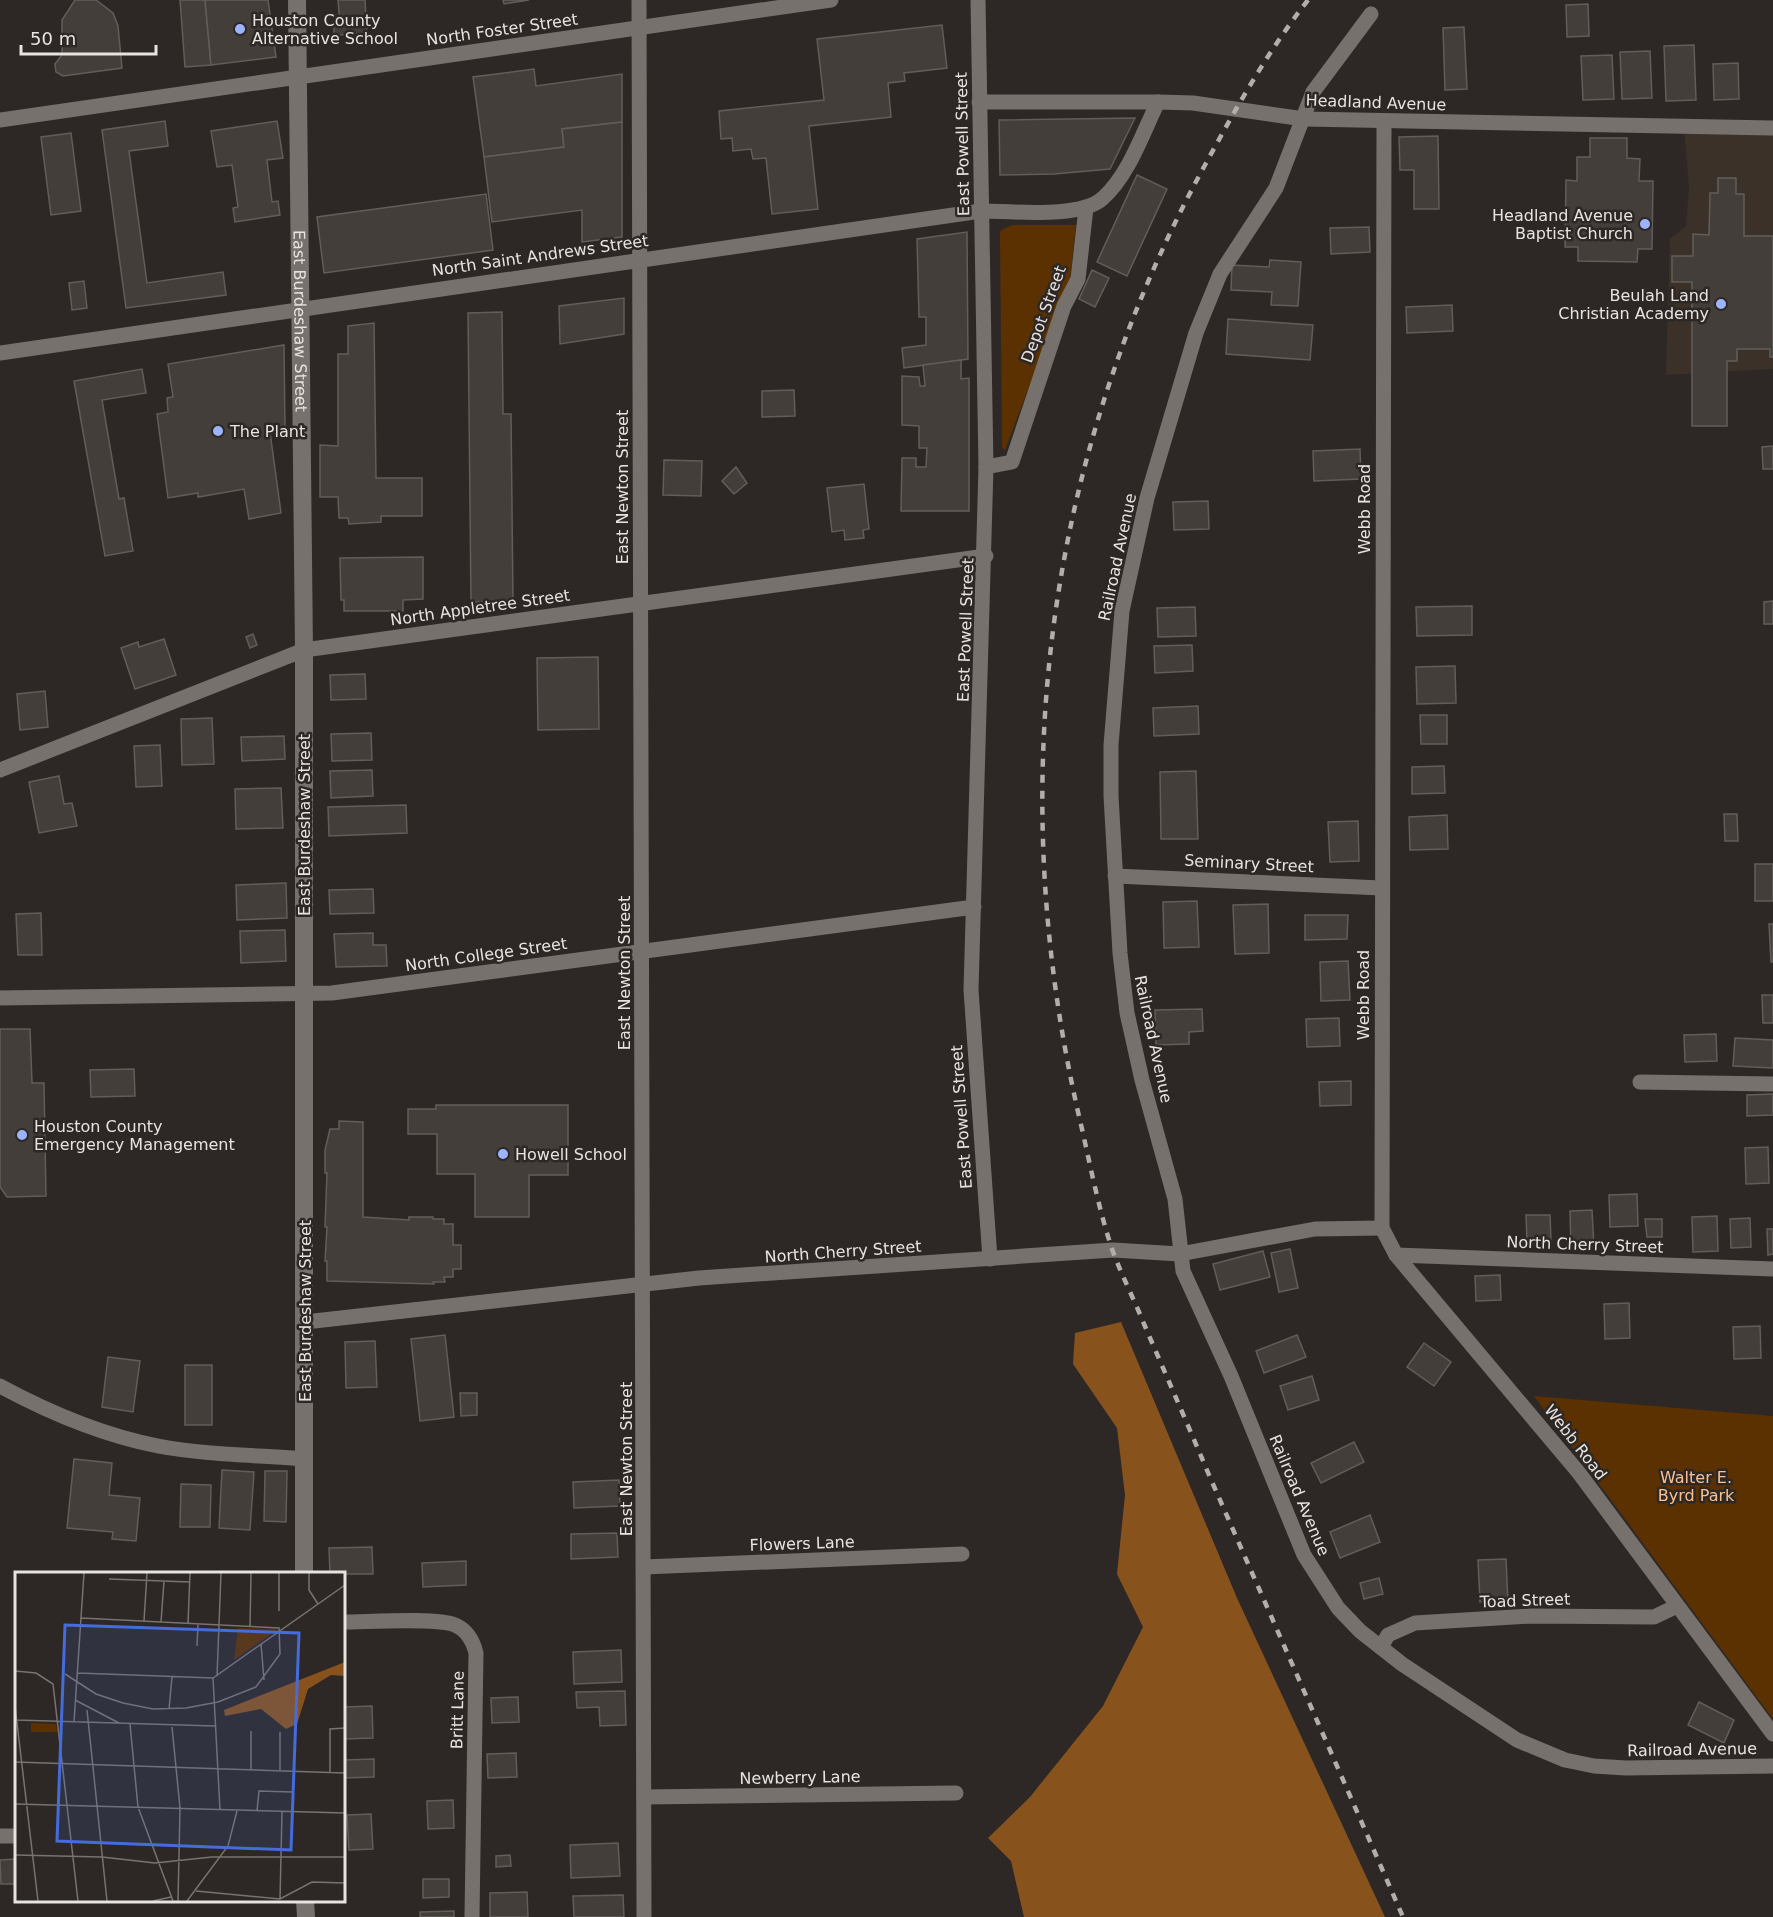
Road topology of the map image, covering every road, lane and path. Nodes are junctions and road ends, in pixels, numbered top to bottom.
1 (297, 0) edge
2 (639, 0) edge
3 (831, 0) edge
4 (978, 0) edge
5 (1371, 14) dead end
6 (639, 28) junction
7 (298, 76) junction
8 (979, 102) junction
9 (1158, 102) junction
10 (1304, 118) junction
11 (0, 120) edge
12 (1384, 121) junction
13 (1773, 128) edge
14 (1086, 208) junction
15 (981, 211) junction
16 (639, 259) junction
17 (300, 309) junction
18 (0, 353) edge
19 (986, 467) junction
20 (986, 556) junction
21 (640, 603) junction
22 (304, 650) junction
23 (0, 770) edge
24 (1115, 876) junction
25 (1381, 888) junction
26 (974, 907) junction
27 (642, 952) junction
28 (304, 995) junction
29 (0, 998) edge
30 (1640, 1082) dead end
31 (1773, 1084) edge
32 (1382, 1228) junction
33 (1180, 1254) junction
34 (1396, 1255) junction
35 (990, 1259) junction
36 (1773, 1269) edge
37 (643, 1282) junction
38 (305, 1322) junction
39 (0, 1386) edge
40 (304, 1459) junction
41 (962, 1554) dead end
42 (644, 1567) junction
43 (304, 1572) edge
44 (1677, 1606) junction
45 (345, 1622) edge
46 (1381, 1647) junction
47 (1773, 1734) edge
48 (1773, 1766) edge
49 (957, 1793) dead end
50 (644, 1797) junction
51 (305, 1902) edge
52 (472, 1916) dead end
53 (306, 1917) edge
54 (644, 1917) edge

1 - 7 street, East Burdeshaw Street
2 - 6 street, East Newton Street
3 - 6 street, North Foster Street
4 - 8 street, East Powell Street
5 - 10 street, Railroad Avenue
6 - 7 street, North Foster Street
6 - 16 street, East Newton Street
7 - 11 street, North Foster Street
7 - 17 street, East Burdeshaw Street
8 - 9 street, Headland Avenue
8 - 15 street, East Powell Street
9 - 10 street, Headland Avenue
9 - 14 street
10 - 12 street, Headland Avenue
10 - 24 street, Railroad Avenue
12 - 13 street, Headland Avenue
12 - 25 street, Webb Road
14 - 15 street, North Saint Andrews Street
14 - 19 street, Depot Street
15 - 16 street, North Saint Andrews Street
15 - 19 street, East Powell Street
16 - 17 street, North Saint Andrews Street
16 - 21 street, East Newton Street
17 - 18 street, North Saint Andrews Street
17 - 22 street, East Burdeshaw Street
19 - 20 street, East Powell Street
20 - 21 street, North Appletree Street
20 - 26 street, East Powell Street
21 - 22 street, North Appletree Street
21 - 27 street, East Newton Street
22 - 23 street, North Appletree Street
22 - 28 street, East Burdeshaw Street
24 - 25 street, Seminary Street
24 - 33 street, Railroad Avenue
25 - 32 street, Webb Road
26 - 27 street, North College Street
26 - 35 street, East Powell Street
27 - 28 street, North College Street
27 - 37 street, East Newton Street
28 - 29 street, North College Street
28 - 38 street, East Burdeshaw Street
30 - 31 street
32 - 33 street, North Cherry Street
32 - 34 street, Webb Road
33 - 35 street, North Cherry Street
33 - 46 street, Railroad Avenue
34 - 36 street, North Cherry Street
34 - 44 street, Webb Road
35 - 37 street, North Cherry Street
37 - 38 street, North Cherry Street
37 - 42 street, East Newton Street
38 - 40 street, East Burdeshaw Street
39 - 40 street
40 - 43 street, East Burdeshaw Street
41 - 42 street, Flowers Lane
42 - 50 street, East Newton Street
44 - 46 street, Toad Street
44 - 47 street, Webb Road
45 - 52 street, Britt Lane
46 - 48 street, Railroad Avenue
49 - 50 street, Newberry Lane
50 - 54 street, East Newton Street
51 - 53 street

